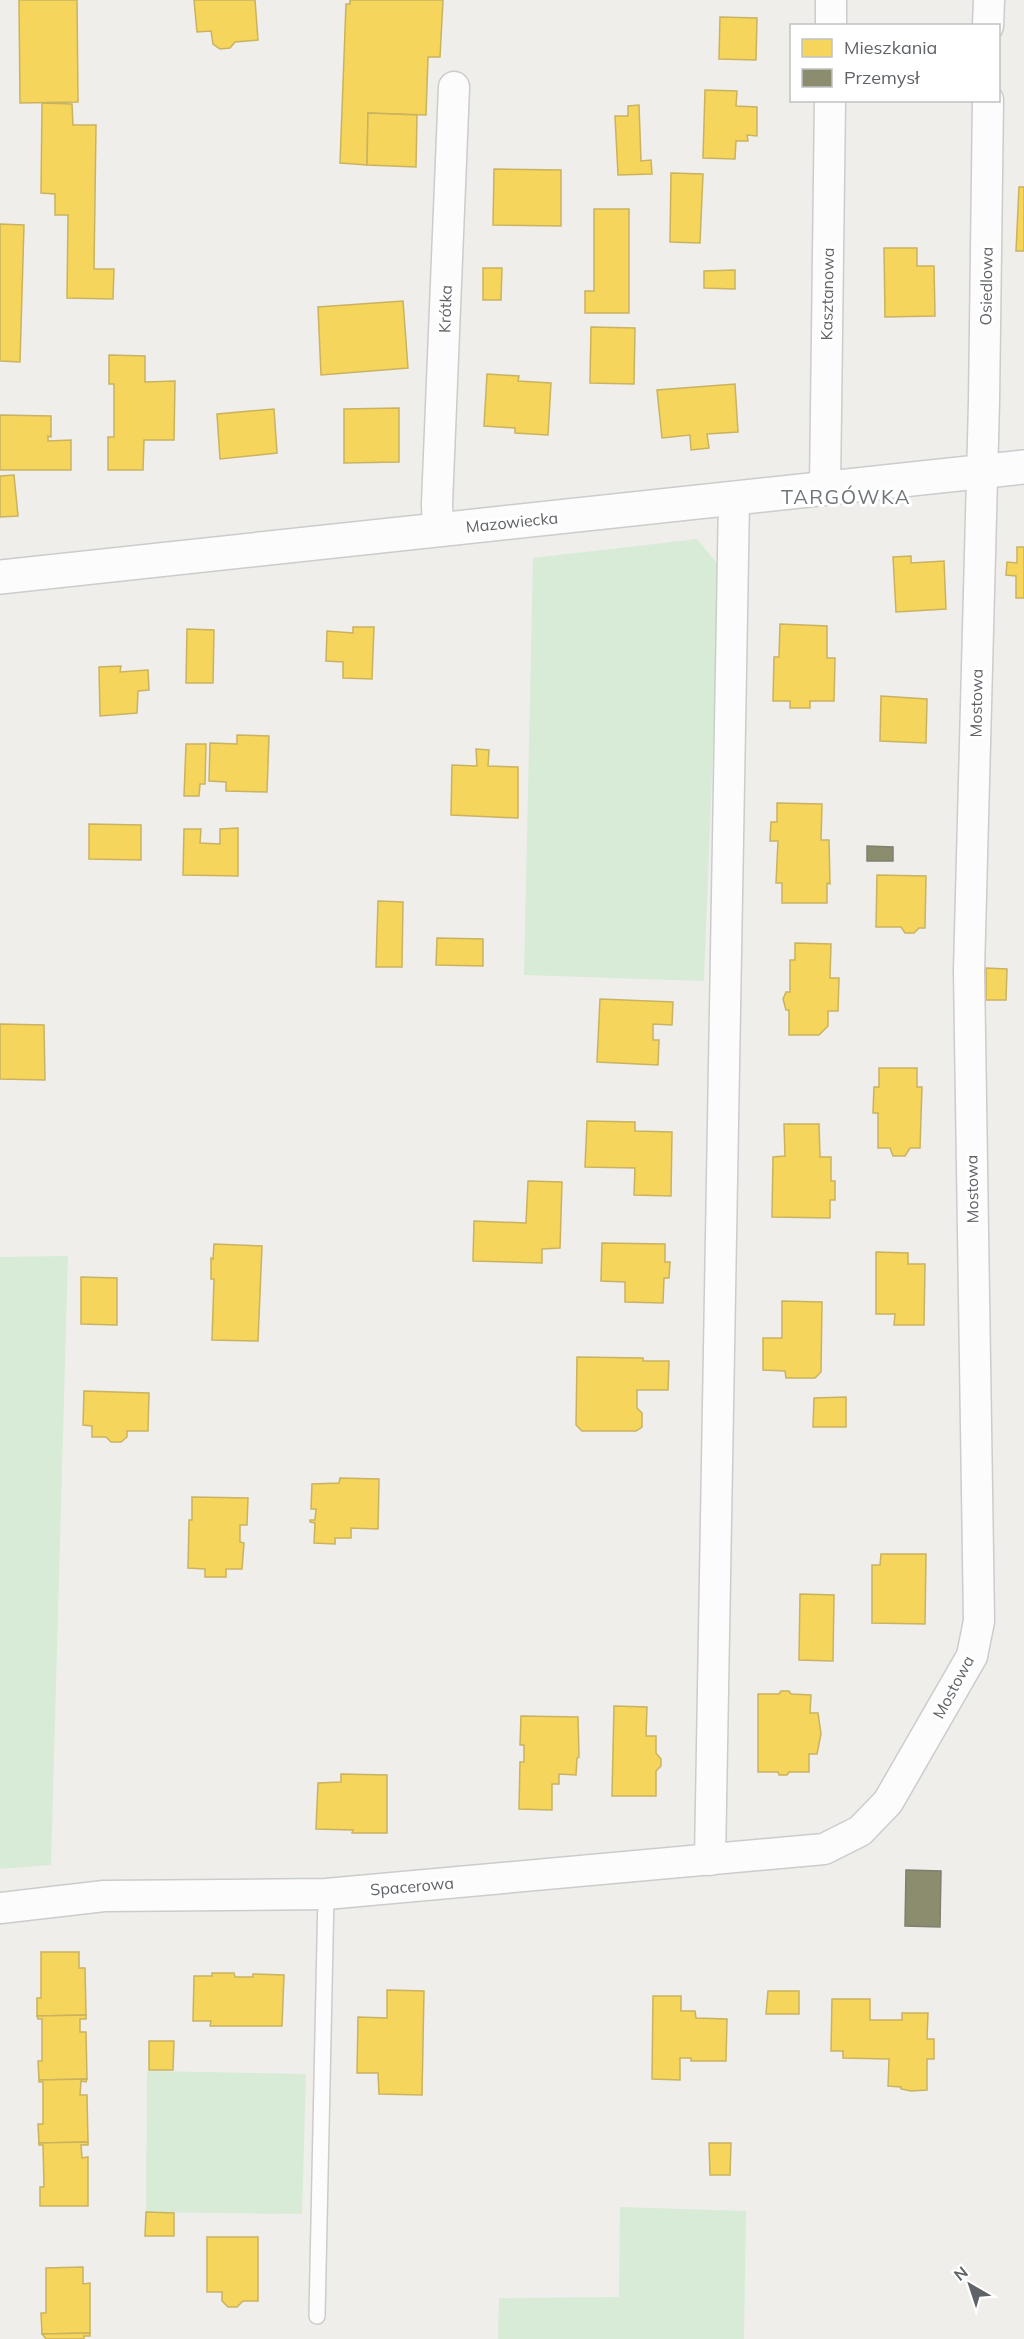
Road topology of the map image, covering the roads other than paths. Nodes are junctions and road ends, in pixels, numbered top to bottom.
1 (831, 0) edge
2 (989, 0) edge
3 (831, 24) edge
4 (988, 24) edge
5 (454, 87) dead end
6 (830, 102) edge
7 (988, 102) edge
8 (1024, 467) edge
9 (981, 471) junction
10 (825, 488) junction
11 (734, 499) junction
12 (438, 531) junction
13 (0, 577) edge
14 (824, 1849) joint
15 (710, 1860) junction
16 (326, 1894) junction
17 (0, 1908) edge
18 (317, 2316) dead end

1 - 3 street
2 - 4 street
5 - 12 street, Krótka
6 - 10 street, Kasztanowa
7 - 9 street, Osiedlowa
8 - 9 street, Mazowiecka
9 - 10 street, Mazowiecka
9 - 14 street, Mostowa
10 - 11 street, Mazowiecka
11 - 12 street, Mazowiecka
11 - 15 street
12 - 13 street, Mazowiecka
14 - 15 street, Spacerowa
15 - 16 street, Spacerowa
16 - 17 street, Spacerowa
16 - 18 lane

